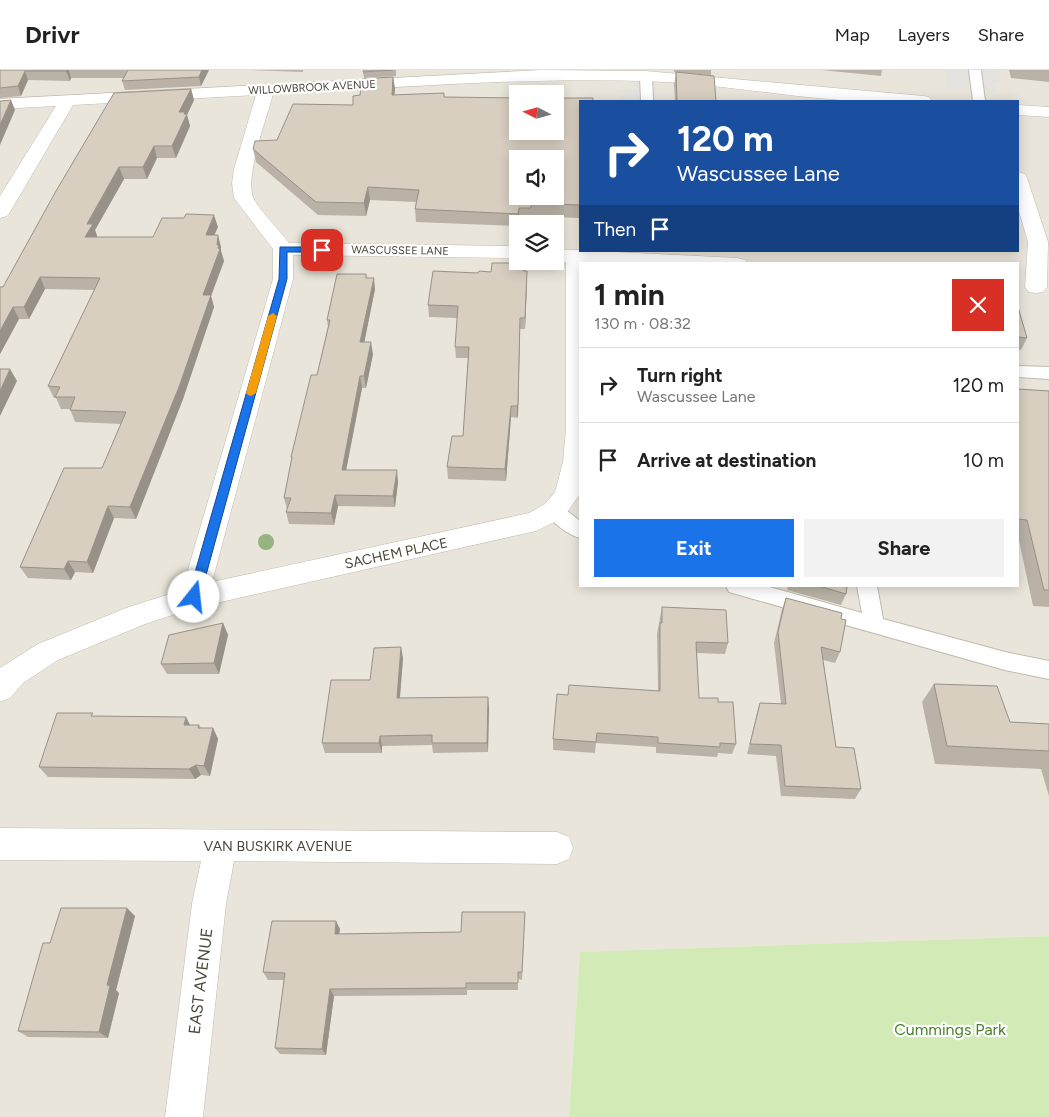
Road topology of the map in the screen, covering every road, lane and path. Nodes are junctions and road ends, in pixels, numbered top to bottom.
1 (975, 70) edge
2 (431, 75) edge
3 (646, 76) junction
4 (266, 90) junction
5 (68, 100) junction
6 (647, 100) edge
7 (912, 100) edge
8 (979, 100) edge
9 (0, 104) edge
10 (1019, 110) edge
11 (1049, 112) edge
12 (1019, 181) edge
13 (0, 212) edge
14 (283, 249) junction
15 (509, 252) edge
16 (566, 256) edge
17 (695, 262) edge
18 (1034, 288) edge
19 (1019, 372) edge
20 (1049, 373) edge
21 (554, 511) junction
22 (579, 530) edge
23 (740, 587) edge
24 (868, 587) edge
25 (194, 597) junction
26 (874, 625) junction
27 (1049, 670) edge
28 (0, 689) edge
29 (0, 844) edge
30 (221, 846) junction
31 (556, 848) dead end
32 (184, 1117) edge

1 - 8 lane
2 - 3 street, WILLOWBROOK AVENUE
2 - 4 street, WILLOWBROOK AVENUE
3 - 6 lane
3 - 7 street, WILLOWBROOK AVENUE
4 - 5 street, WILLOWBROOK AVENUE
4 - 14 street
5 - 9 street, WILLOWBROOK AVENUE
5 - 13 street
10 - 11 street
12 - 18 street
14 - 15 street, WASCUSSEE LANE
14 - 25 street
16 - 17 street
16 - 21 street, SACHEM PLACE
19 - 20 lane
21 - 22 lane
21 - 25 street, SACHEM PLACE
23 - 26 lane
24 - 26 lane
25 - 28 street, SACHEM PLACE
26 - 27 lane
29 - 30 street, VAN BUSKIRK AVENUE
30 - 31 street, VAN BUSKIRK AVENUE
30 - 32 street, EAST AVENUE

